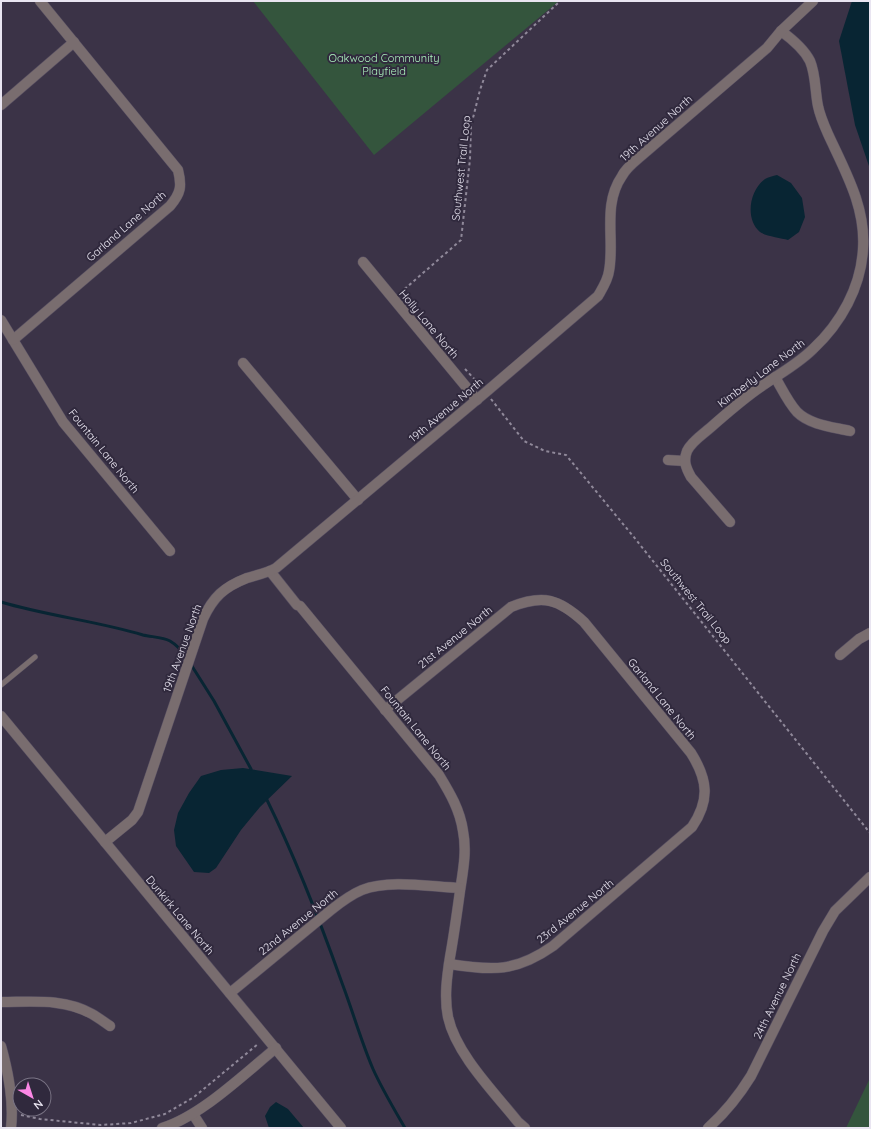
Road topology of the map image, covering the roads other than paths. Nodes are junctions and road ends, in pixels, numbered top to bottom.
1 (40, 1) edge
2 (813, 1) edge
3 (781, 31) junction
4 (74, 42) junction
5 (1, 105) edge
6 (363, 262) dead end
7 (1, 320) edge
8 (13, 340) junction
9 (243, 363) dead end
10 (775, 378) junction
11 (477, 400) junction
12 (850, 432) dead end
13 (668, 460) dead end
14 (685, 461) junction
15 (358, 500) junction
16 (730, 522) dead end
17 (170, 551) dead end
18 (270, 571) junction
19 (548, 600) joint
20 (870, 633) edge
21 (840, 655) dead end
22 (35, 657) dead end
23 (1, 685) edge
24 (385, 710) junction
25 (1, 716) edge
26 (684, 836) joint
27 (105, 842) junction
28 (870, 877) edge
29 (460, 888) junction
30 (449, 964) junction
31 (230, 993) junction
32 (1, 1002) edge
33 (110, 1026) dead end
34 (1, 1046) edge
35 (276, 1048) junction
36 (193, 1114) junction
37 (11, 1128) edge
38 (162, 1128) edge
39 (202, 1128) edge
40 (341, 1128) edge
41 (525, 1128) edge
42 (708, 1128) edge

1 - 4 street, Garland Lane North
2 - 3 street, 19th Avenue North
3 - 10 street, Kimberly Lane North
3 - 11 street, 19th Avenue North
4 - 5 street
4 - 8 street, Garland Lane North
6 - 11 street, Holly Lane North
7 - 8 street, Fountain Lane North
8 - 17 street, Fountain Lane North
9 - 15 street
10 - 12 street
10 - 14 street, Kimberly Lane North
11 - 15 street, 19th Avenue North
13 - 14 street
14 - 16 street
15 - 18 street, 19th Avenue North
18 - 24 street, Fountain Lane North
18 - 27 street, 19th Avenue North
19 - 24 street, 21st Avenue North
19 - 26 street, Garland Lane North
20 - 21 street
22 - 23 lane
24 - 29 street, Fountain Lane North
25 - 27 street, Dunkirk Lane North
26 - 30 street, 23rd Avenue North
27 - 31 street, Dunkirk Lane North
28 - 42 street, 24th Avenue North
29 - 30 street, Fountain Lane North
29 - 31 street, 22nd Avenue North
30 - 41 street
31 - 35 street, Dunkirk Lane North
32 - 33 street
34 - 37 street
35 - 36 street
35 - 40 street, Dunkirk Lane North
36 - 38 street
36 - 39 street

